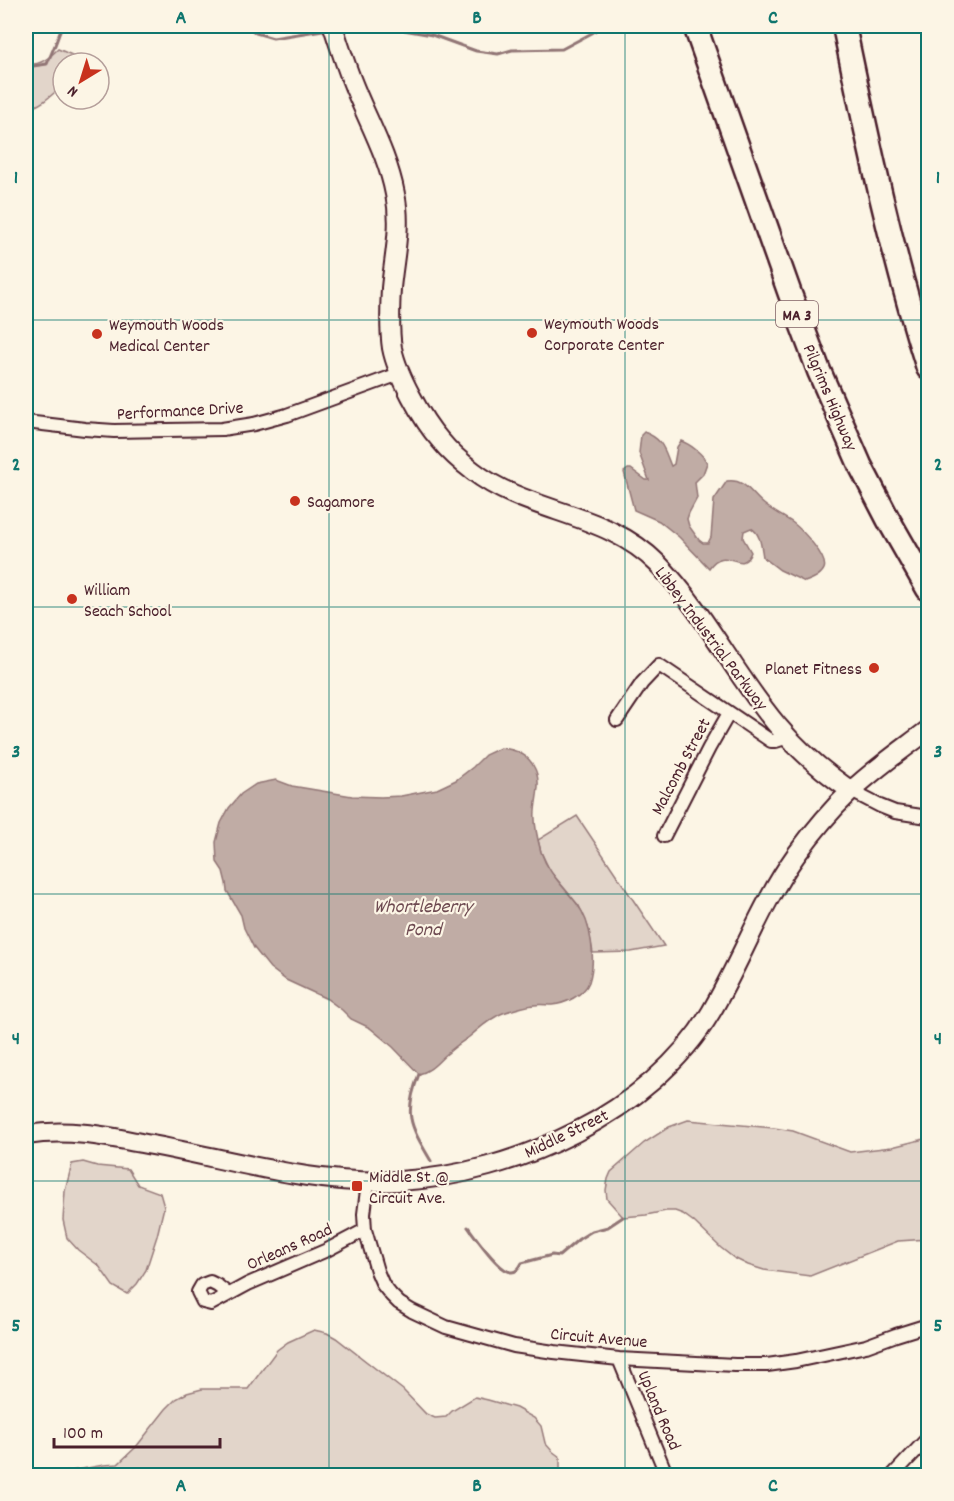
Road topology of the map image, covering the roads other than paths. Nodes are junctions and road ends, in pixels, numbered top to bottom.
1 (333, 26) edge
2 (695, 26) edge
3 (844, 26) edge
4 (928, 368) edge
5 (399, 374) junction
6 (26, 422) edge
7 (928, 589) edge
8 (729, 713) junction
9 (617, 720) dead end
10 (928, 730) edge
11 (788, 737) junction
12 (851, 791) junction
13 (928, 817) edge
14 (664, 836) dead end
15 (26, 1135) edge
16 (368, 1182) junction
17 (365, 1230) junction
18 (228, 1294) dead end
19 (928, 1325) edge
20 (619, 1359) junction
21 (928, 1438) edge
22 (668, 1476) edge
23 (892, 1476) edge

1 - 5 main road, Libbey Industrial Parkway
2 - 7 highway, Pilgrims Highway / MA 3
3 - 4 highway
5 - 6 street, Performance Drive
5 - 11 main road, Libbey Industrial Parkway
8 - 9 street
8 - 11 street
8 - 14 street, Malcomb Street
10 - 12 main road, Middle Street
11 - 12 main road, Libbey Industrial Parkway
12 - 13 street
12 - 16 main road, Middle Street
15 - 16 main road, Middle Street
16 - 17 street, Circuit Avenue
17 - 18 street, Orleans Road
17 - 20 street, Circuit Avenue
19 - 20 street, Circuit Avenue
20 - 22 street, Upland Road
21 - 23 street

